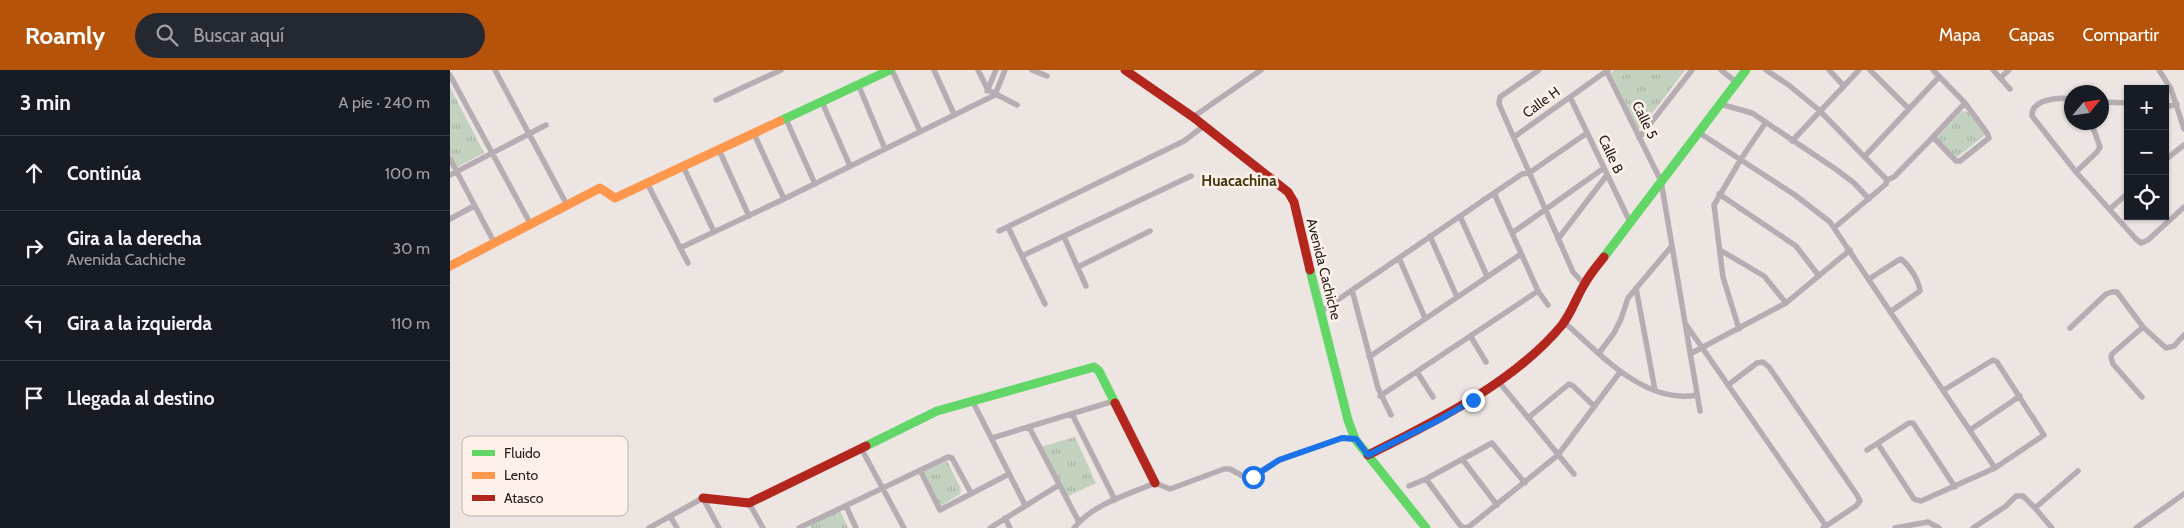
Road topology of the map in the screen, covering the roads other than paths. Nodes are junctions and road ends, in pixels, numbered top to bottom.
1 (495, 70) edge
2 (781, 70) edge
3 (891, 70) edge
4 (934, 70) edge
5 (978, 70) edge
6 (996, 70) edge
7 (1006, 70) edge
8 (1032, 70) edge
9 (1125, 70) edge
10 (1261, 70) edge
11 (1539, 70) edge
12 (1607, 70) edge
13 (1692, 70) edge
14 (1721, 70) edge
15 (1746, 70) edge
16 (1766, 70) edge
17 (1829, 70) edge
18 (1859, 70) edge
19 (1870, 70) edge
20 (1933, 70) edge
21 (1993, 70) edge
22 (2009, 70) edge
23 (2159, 70) edge
24 (450, 75) edge
25 (1047, 76) dead end
26 (1939, 77) junction
27 (2000, 78) junction
28 (1736, 82) junction
29 (858, 84) junction
30 (1844, 86) junction
31 (2010, 89) dead end
32 (988, 90) junction
33 (995, 94) junction
34 (1570, 97) junction
35 (2064, 98) edge
36 (716, 100) dead end
37 (983, 100) junction
38 (822, 102) junction
39 (2109, 102) edge
40 (1965, 103) junction
41 (2124, 103) edge
42 (1720, 104) junction
43 (2177, 104) junction
44 (1017, 105) dead end
45 (2169, 106) edge
46 (1908, 109) junction
47 (1820, 111) junction
48 (954, 114) junction
49 (1194, 117) junction
50 (786, 119) junction
51 (1766, 122) junction
52 (546, 125) dead end
53 (1205, 125) junction
54 (2184, 129) edge
55 (2094, 130) edge
56 (920, 131) junction
57 (1698, 132) junction
58 (1587, 133) junction
59 (754, 134) junction
60 (529, 135) junction
61 (1514, 137) junction
62 (1933, 137) junction
63 (1639, 138) junction
64 (1792, 141) junction
65 (2184, 145) edge
66 (885, 148) junction
67 (719, 150) junction
68 (493, 152) junction
69 (1864, 156) junction
70 (2169, 157) edge
71 (450, 159) edge
72 (1740, 159) junction
73 (683, 166) junction
74 (850, 166) junction
75 (1604, 168) junction
76 (456, 172) junction
77 (2076, 172) junction
78 (1530, 173) junction
79 (450, 175) edge
80 (1607, 175) junction
81 (1191, 176) dead end
82 (1886, 180) junction
83 (1661, 181) junction
84 (647, 183) junction
85 (815, 184) junction
86 (1494, 193) junction
87 (1719, 194) junction
88 (2124, 197) edge
89 (784, 199) junction
90 (1869, 199) junction
91 (566, 205) junction
92 (474, 206) junction
93 (2184, 207) edge
94 (2110, 209) junction
95 (1546, 210) junction
96 (749, 216) junction
97 (1460, 216) junction
98 (450, 219) edge
99 (1630, 222) junction
100 (530, 223) junction
101 (1008, 227) junction
102 (1834, 228) junction
103 (999, 231) dead end
104 (1150, 231) dead end
105 (714, 232) junction
106 (1512, 233) junction
107 (1430, 236) junction
108 (1064, 237) junction
109 (1558, 239) junction
110 (494, 242) junction
111 (1671, 247) junction
112 (680, 248) junction
113 (1720, 250) junction
114 (1850, 250) junction
115 (1521, 254) junction
116 (1022, 256) junction
117 (1399, 258) junction
118 (688, 263) dead end
119 (450, 266) edge
120 (1078, 267) junction
121 (1488, 276) junction
122 (1819, 276) junction
123 (1869, 279) junction
124 (1584, 284) junction
125 (1086, 286) dead end
126 (1636, 288) junction
127 (1352, 290) junction
128 (1538, 291) junction
129 (1457, 297) junction
130 (1786, 303) junction
131 (1045, 304) dead end
132 (1548, 305) dead end
133 (1320, 312) junction
134 (1890, 312) junction
135 (1425, 318) junction
136 (1684, 321) junction
137 (1564, 322) junction
138 (2143, 327) junction
139 (2070, 328) dead end
140 (1739, 329) junction
141 (2184, 335) edge
142 (1471, 337) junction
143 (1703, 348) junction
144 (1599, 353) junction
145 (1690, 354) junction
146 (1369, 356) junction
147 (1486, 362) dead end
148 (1417, 372) junction
149 (1620, 372) junction
150 (1499, 382) junction
151 (1728, 385) junction
152 (1655, 390) junction
153 (1944, 390) junction
154 (1697, 395) junction
155 (1380, 396) junction
156 (2020, 396) junction
157 (1432, 397) dead end
158 (2142, 397) dead end
159 (1114, 401) junction
160 (973, 402) junction
161 (1594, 406) junction
162 (1700, 411) dead end
163 (1072, 414) junction
164 (1391, 415) dead end
165 (1528, 418) junction
166 (1029, 427) junction
167 (1970, 430) junction
168 (992, 438) junction
169 (1356, 439) junction
170 (1878, 444) junction
171 (861, 448) junction
172 (1867, 450) dead end
173 (1368, 455) junction
174 (1558, 456) junction
175 (1462, 460) junction
176 (1995, 468) junction
177 (920, 470) junction
178 (2078, 471) dead end
179 (1009, 474) junction
180 (1574, 474) dead end
181 (1426, 480) junction
182 (1155, 483) junction
183 (1524, 483) junction
184 (1059, 485) junction
185 (1409, 486) dead end
186 (1955, 487) junction
187 (883, 488) junction
188 (971, 493) junction
189 (2184, 494) edge
190 (703, 498) junction
191 (1115, 500) junction
192 (749, 503) junction
193 (1498, 504) junction
194 (1025, 505) junction
195 (846, 506) junction
196 (2035, 508) junction
197 (670, 516) junction
198 (1005, 518) junction
199 (1079, 522) junction
200 (808, 526) edge
201 (1824, 527) edge
202 (650, 528) edge
203 (677, 528) edge
204 (719, 528) edge
205 (763, 528) edge
206 (799, 528) edge
207 (856, 528) edge
208 (904, 528) edge
209 (990, 528) edge
210 (1010, 528) edge
211 (1074, 528) edge
212 (1426, 528) edge
213 (1895, 528) edge
214 (1938, 528) edge
215 (1973, 528) edge
216 (2052, 528) edge
217 (2136, 528) edge

1 - 60 street
2 - 36 street
3 - 29 street
3 - 56 street
4 - 48 street
5 - 32 street
6 - 32 street
7 - 33 street
8 - 25 street
9 - 49 street, Avenida Cachiche
10 - 49 street
11 - 61 street
12 - 34 street, Calle H
12 - 63 street, Calle 5
13 - 63 street
14 - 28 street
15 - 28 street
16 - 47 street
17 - 30 street
18 - 30 street
19 - 46 street
20 - 26 street
21 - 27 street
22 - 27 street
23 - 43 street
24 - 68 street
26 - 40 street
26 - 46 street
27 - 31 street
28 - 42 street
29 - 38 street
29 - 66 street
30 - 47 street
32 - 33 street
32 - 37 street
33 - 37 street
33 - 44 street
34 - 58 street, Calle B
34 - 61 street, Calle H
35 - 77 street
37 - 48 street
38 - 50 street
38 - 74 street
39 - 41 street
40 - 62 street
40 - 62 street
42 - 51 street
42 - 57 street
43 - 45 street
43 - 54 street
46 - 69 street
47 - 64 street
47 - 69 street
48 - 56 street
49 - 53 street, Avenida Cachiche
50 - 59 street
50 - 85 street
51 - 64 street
51 - 72 street
52 - 60 street
53 - 101 street
53 - 133 street, Avenida Cachiche
55 - 77 street
56 - 66 street
57 - 72 street
57 - 83 street
58 - 75 street, Calle B
58 - 78 street
59 - 67 street
59 - 89 street
60 - 68 street
60 - 91 street
61 - 78 street
62 - 82 street
63 - 83 street, Calle 5
64 - 90 street
65 - 70 street
66 - 74 street
67 - 73 street
67 - 96 street
68 - 76 street
68 - 100 street
69 - 82 street
71 - 76 street
72 - 87 street
72 - 102 street
73 - 84 street
73 - 105 street
74 - 85 street
75 - 80 street, Calle B
75 - 95 street
76 - 79 street
76 - 92 street
77 - 94 street
78 - 86 street
78 - 95 street
80 - 99 street, Calle B
80 - 109 street
81 - 108 street
82 - 90 street
83 - 99 street
83 - 111 street, Calle 5
84 - 91 street
84 - 112 street
85 - 89 street
86 - 97 street
86 - 106 street
87 - 113 street
87 - 122 street
88 - 94 street
89 - 96 street
90 - 102 street
91 - 100 street
92 - 98 street
92 - 110 street
93 - 94 street
95 - 106 street
95 - 109 street
96 - 105 street
97 - 107 street
97 - 121 street
99 - 124 street
100 - 110 street
101 - 103 street
101 - 116 street
102 - 114 street
104 - 120 street
105 - 112 street
106 - 115 street
107 - 117 street
107 - 129 street
108 - 116 street
108 - 120 street
109 - 124 street
110 - 119 street
111 - 126 street
111 - 136 street, Calle 5
112 - 118 street
113 - 130 street
113 - 140 street
114 - 122 street
114 - 123 street
115 - 121 street
115 - 128 street
116 - 131 street
117 - 127 street
117 - 135 street
120 - 125 street
121 - 129 street
122 - 130 street
123 - 134 street
123 - 134 street
124 - 137 street
126 - 144 street
126 - 152 street
127 - 133 street
127 - 146 street
128 - 132 street
128 - 142 street
129 - 135 street
130 - 140 street
133 - 169 street, Avenida Cachiche
134 - 153 street
135 - 146 street
136 - 143 street
136 - 145 street, Calle 5
137 - 144 street
137 - 150 street
138 - 139 street
138 - 141 street
138 - 158 street
140 - 143 street
142 - 147 street
142 - 148 street
143 - 145 street
143 - 151 street
144 - 149 street
145 - 154 street, Calle 5
146 - 155 street
148 - 155 street
148 - 157 street
149 - 152 street
149 - 161 street
150 - 165 street
150 - 173 street
151 - 201 street
151 - 201 street
152 - 154 street
153 - 156 street
153 - 167 street
154 - 162 street, Calle 5
155 - 164 street
156 - 167 street
156 - 176 street
159 - 160 street
159 - 163 street
159 - 182 street
160 - 168 street
160 - 171 street
161 - 165 street
161 - 174 street
163 - 166 street
163 - 191 street
165 - 174 street
166 - 168 street
166 - 184 street
167 - 176 street
168 - 179 street
169 - 173 street, Avenida Cachiche
169 - 182 street
170 - 172 street
170 - 186 street
170 - 186 street
171 - 187 street
171 - 192 street
173 - 212 street, Avenida Cachiche
174 - 180 street
174 - 183 street
175 - 181 street
175 - 183 street
175 - 193 street
176 - 186 street
177 - 187 street
177 - 188 street
177 - 188 street
178 - 196 street
179 - 188 street
179 - 194 street
181 - 185 street
181 - 193 street
182 - 191 street
183 - 193 street
184 - 194 street
184 - 199 street
187 - 195 street
187 - 208 street
189 - 217 street
190 - 192 street
190 - 197 street
190 - 204 street
191 - 199 street
192 - 205 street
194 - 198 street
195 - 200 street
195 - 207 street
196 - 215 street
196 - 216 street
197 - 202 street
197 - 203 street
198 - 209 street
198 - 210 street
199 - 211 street
200 - 206 street
213 - 214 street

